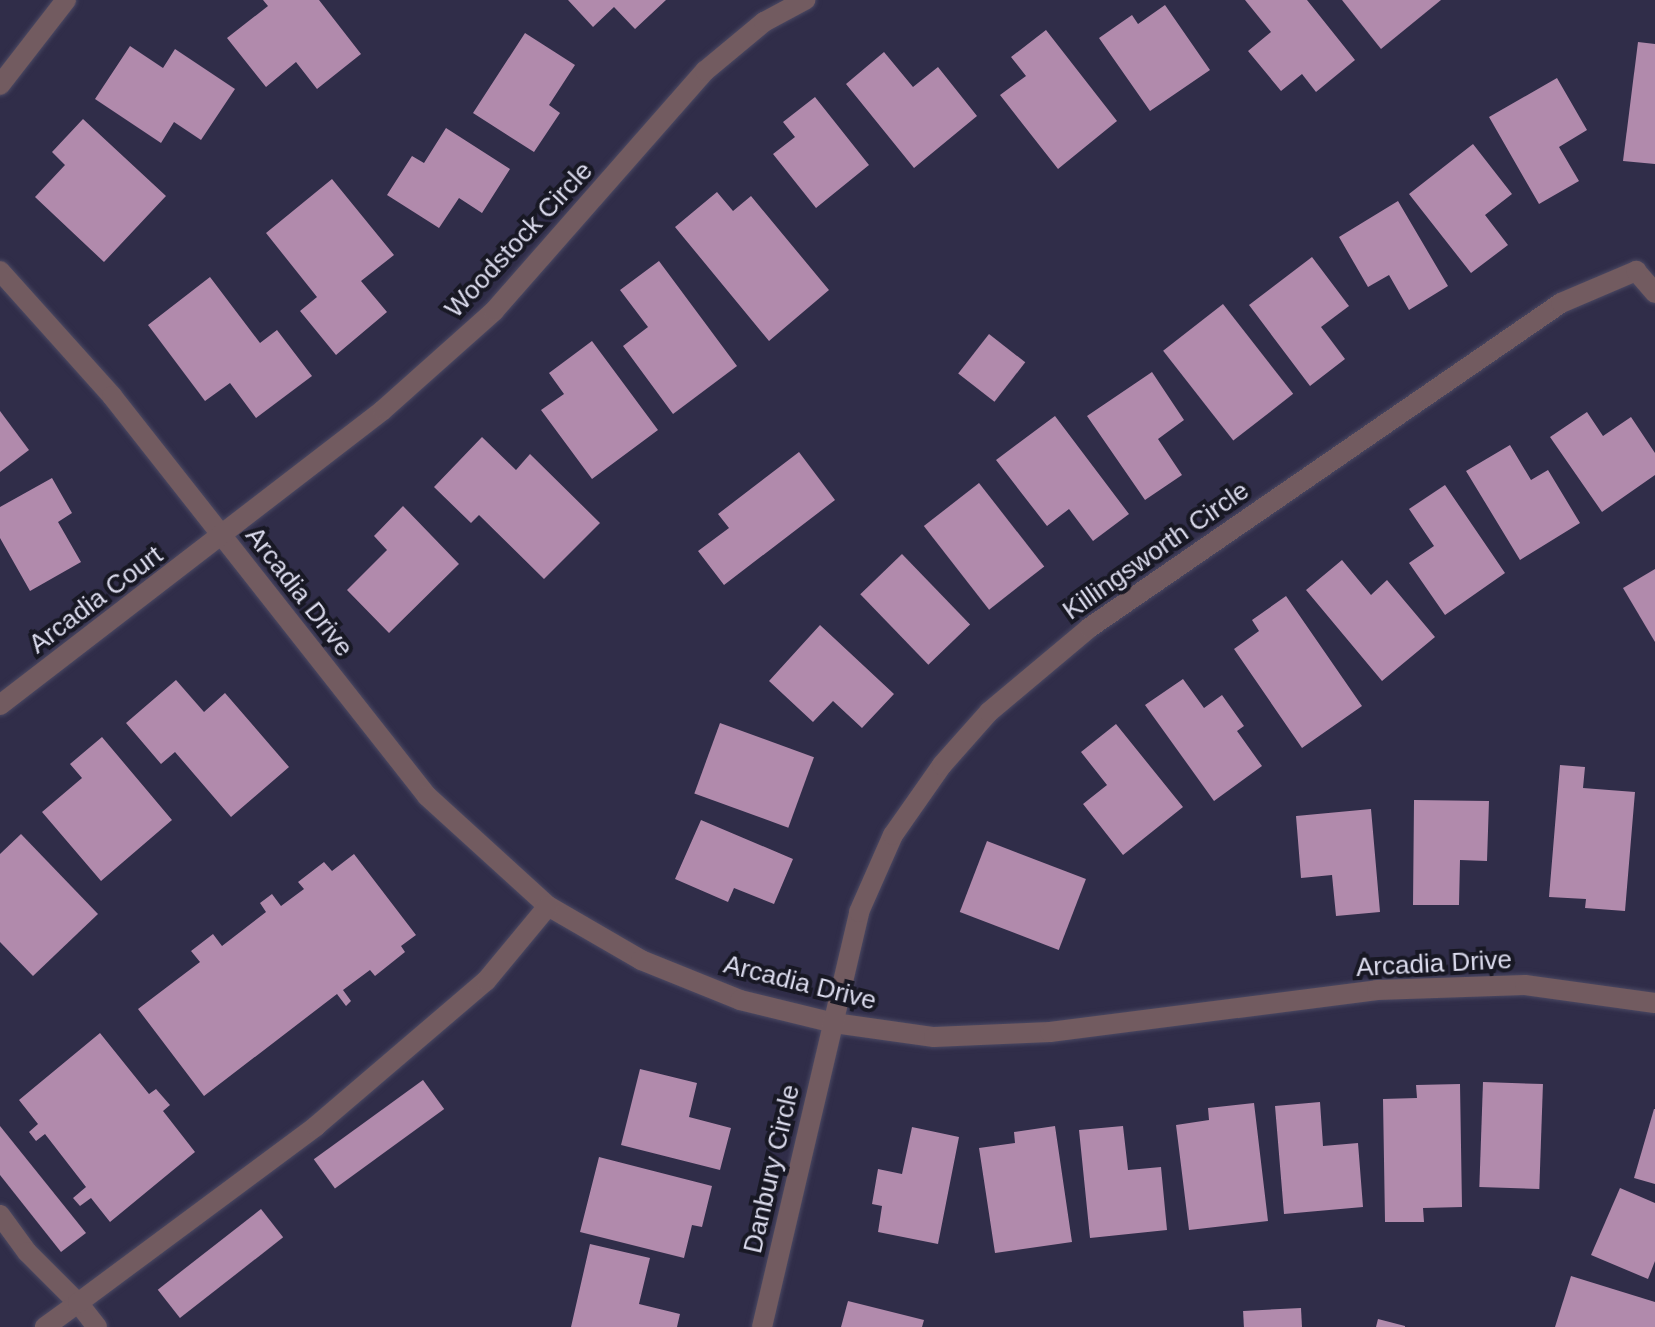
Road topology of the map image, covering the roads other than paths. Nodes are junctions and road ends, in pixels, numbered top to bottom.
1 (66, 0) edge
2 (805, 0) edge
3 (0, 85) edge
4 (0, 271) edge
5 (1655, 293) edge
6 (223, 536) junction
7 (0, 705) edge
8 (548, 906) junction
9 (1655, 1003) edge
10 (834, 1023) junction
11 (0, 1215) edge
12 (78, 1303) junction
13 (45, 1327) edge
14 (97, 1327) edge
15 (762, 1327) edge

1 - 3 street
2 - 6 street, Woodstock Circle
4 - 6 street, Arcadia Drive
5 - 10 street, Killingsworth Circle
6 - 7 street, Arcadia Court
6 - 8 street, Arcadia Drive
8 - 10 street, Arcadia Drive
8 - 12 street
9 - 10 street, Arcadia Drive
10 - 15 street, Danbury Circle
11 - 12 street
12 - 13 street
12 - 14 street

